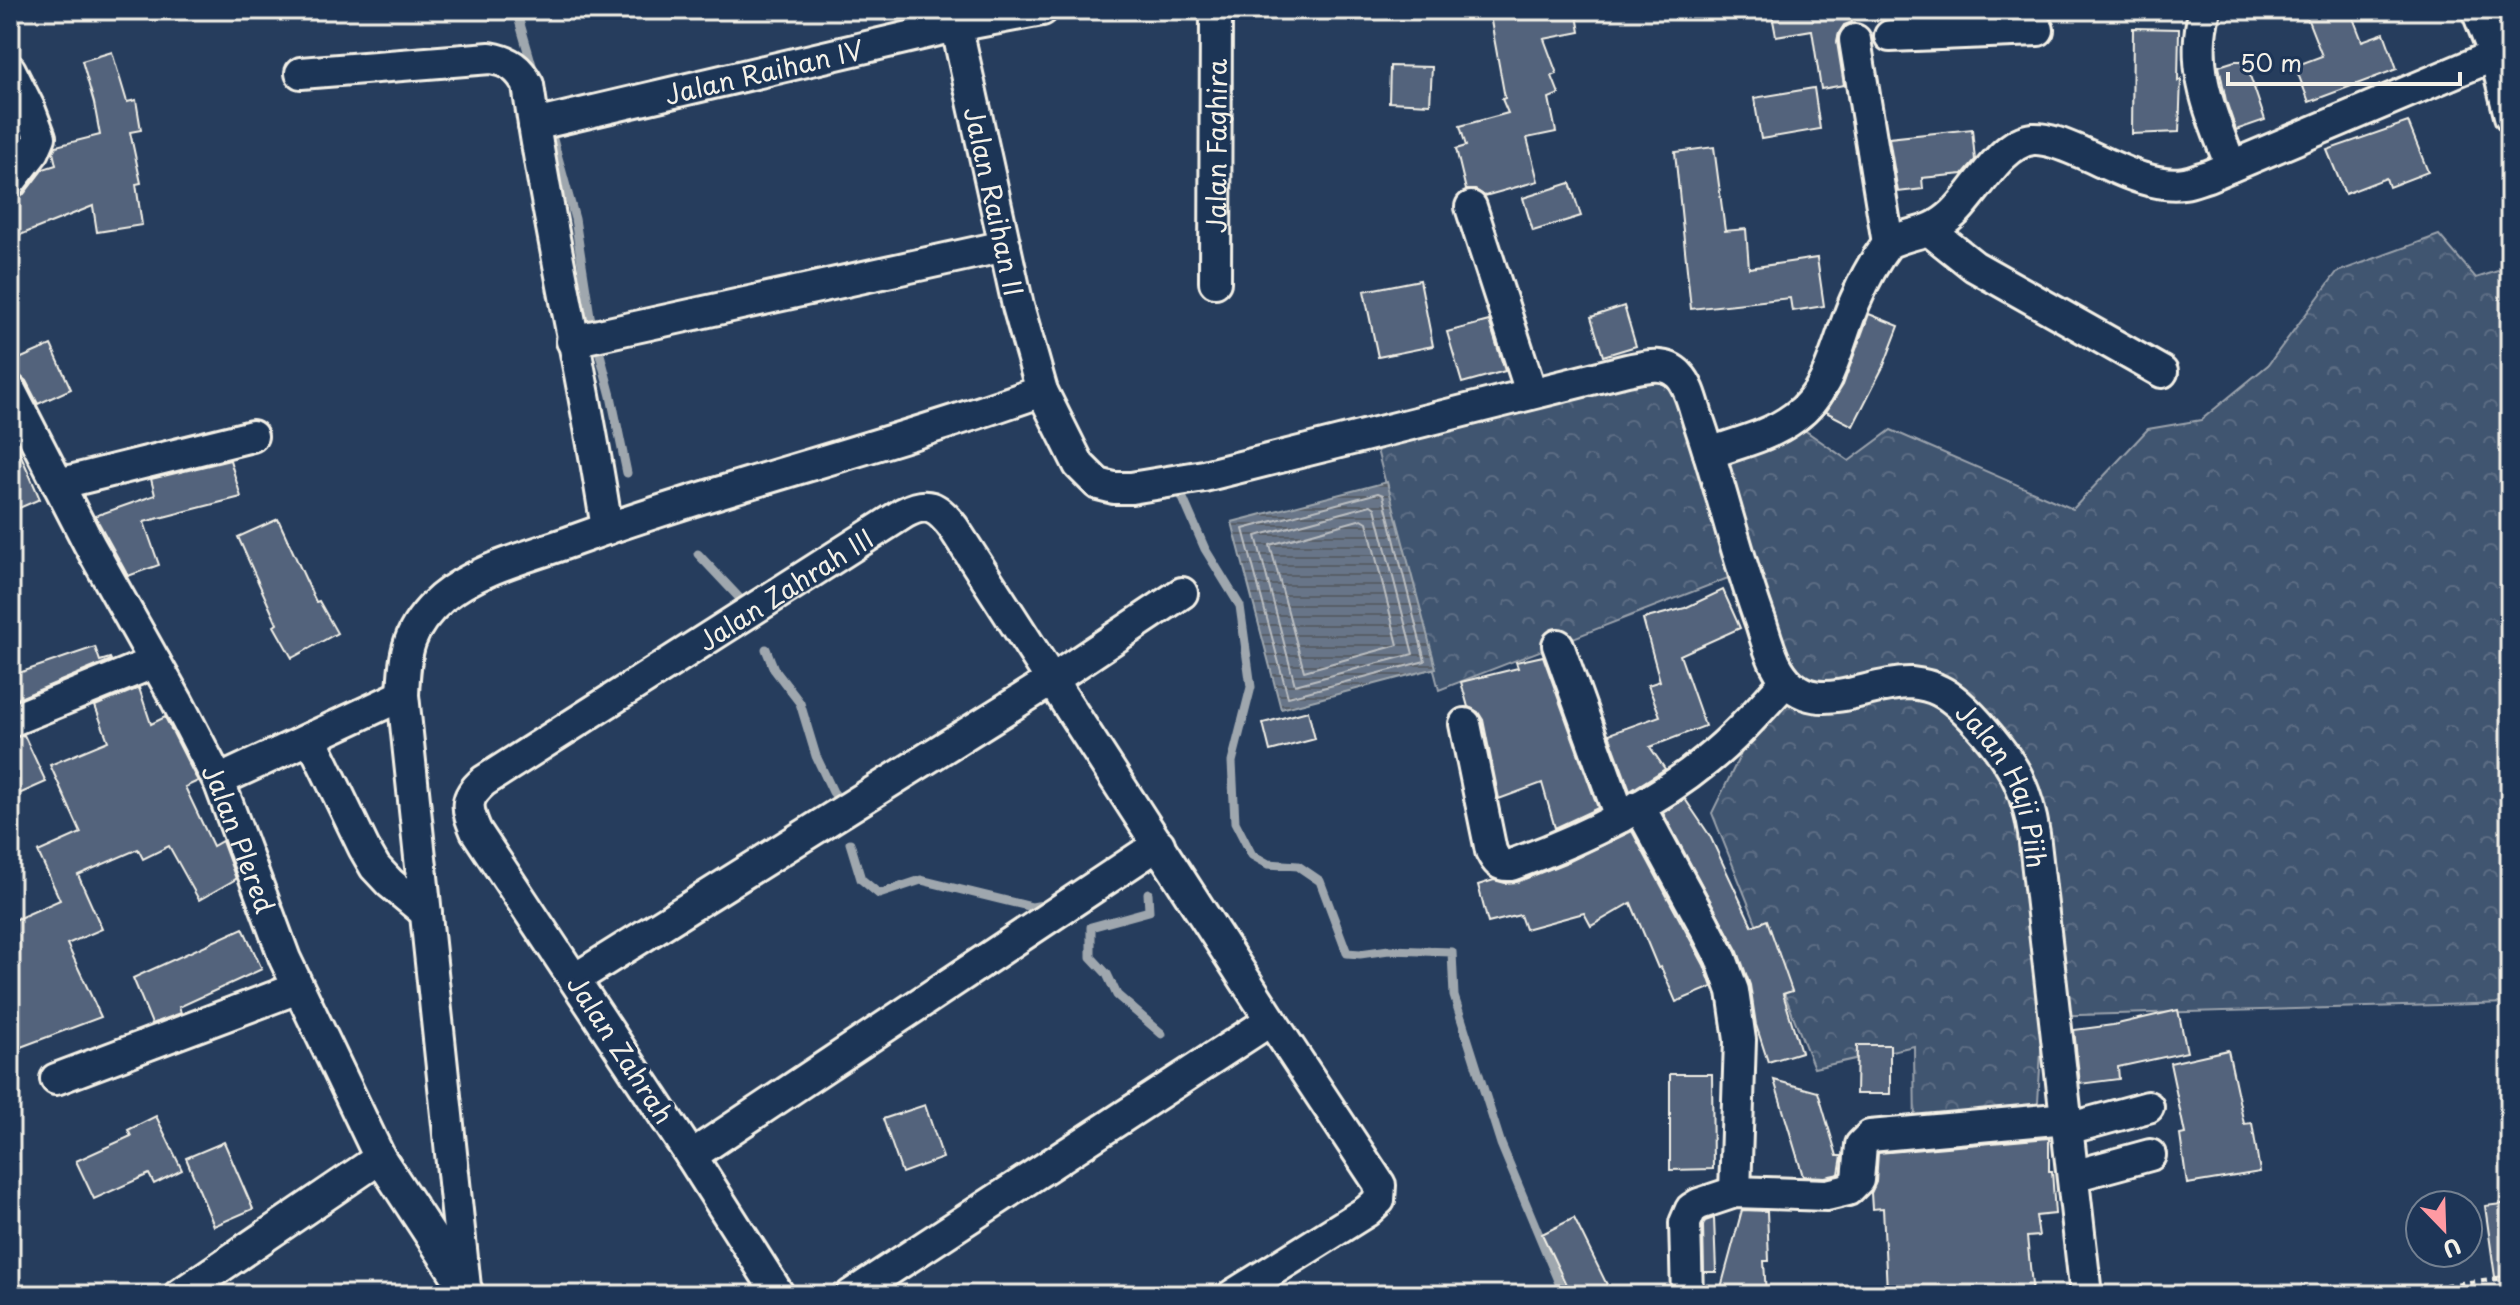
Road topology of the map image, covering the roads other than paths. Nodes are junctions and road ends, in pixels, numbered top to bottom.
1 (1042, 10) edge
2 (1216, 10) edge
3 (2205, 10) edge
4 (2478, 10) edge
5 (954, 18) edge
6 (1932, 22) edge
7 (2038, 30) dead end
8 (1890, 36) dead end
9 (1855, 40) dead end
10 (2495, 55) junction
11 (10, 70) edge
12 (301, 73) dead end
13 (2510, 116) edge
14 (538, 124) junction
15 (2231, 166) junction
16 (10, 182) edge
17 (1471, 207) dead end
18 (1930, 231) junction
19 (1888, 243) junction
20 (1005, 246) junction
21 (1215, 282) dead end
22 (578, 339) junction
23 (2162, 372) dead end
24 (10, 390) edge
25 (1042, 391) junction
26 (1531, 392) junction
27 (252, 436) dead end
28 (1709, 453) junction
29 (58, 484) junction
30 (607, 529) junction
31 (1182, 593) dead end
32 (1558, 645) dead end
33 (155, 662) junction
34 (1052, 680) junction
35 (1786, 681) junction
36 (403, 695) junction
37 (10, 721) edge
38 (1465, 724) dead end
39 (311, 738) junction
40 (233, 774) dead end
41 (468, 801) joint
42 (1629, 812) junction
43 (1159, 844) junction
44 (426, 913) junction
45 (575, 979) junction
46 (298, 988) junction
47 (1271, 1020) junction
48 (56, 1079) dead end
49 (2148, 1107) dead end
50 (2067, 1124) junction
51 (2150, 1155) dead end
52 (691, 1156) junction
53 (380, 1158) junction
54 (2073, 1176) junction
55 (1735, 1192) junction
56 (467, 1291) edge
57 (179, 1295) edge
58 (779, 1295) edge
59 (851, 1295) edge
60 (1233, 1295) edge
61 (1687, 1295) edge
62 (2086, 1295) edge

1 - 5 street, Jalan Raihan IV
2 - 21 street, Jalan Faghira
3 - 15 street
4 - 10 street
5 - 14 street, Jalan Raihan IV
5 - 20 street, Jalan Raihan II
6 - 7 street
6 - 8 street
9 - 19 street
10 - 13 street
10 - 15 street
11 - 16 street
12 - 14 street
14 - 22 street
15 - 18 street
17 - 26 street
18 - 19 street
18 - 23 street
19 - 28 street
20 - 22 street
20 - 25 street, Jalan Raihan II
22 - 30 street
24 - 29 street, Jalan Plered
25 - 26 street, Jalan Raihan II
25 - 30 street
26 - 28 street, Jalan Raihan II
27 - 29 street
28 - 35 street
29 - 33 street, Jalan Plered
30 - 36 street
31 - 34 street
32 - 42 street
33 - 37 street
33 - 46 street, Jalan Plered
34 - 41 street, Jalan Zahrah III
34 - 43 street, Jalan Zahrah III
34 - 45 street
35 - 42 street
35 - 50 street, Jalan Haji Piih
36 - 39 street
36 - 44 street
38 - 42 street
39 - 40 street
39 - 44 street
41 - 45 street, Jalan Zahrah
42 - 55 street
43 - 47 street, Jalan Zahrah III
43 - 52 street
44 - 56 street
45 - 52 street, Jalan Zahrah
46 - 48 street
46 - 53 street, Jalan Plered
47 - 59 street
47 - 60 street, Jalan Zahrah III
49 - 50 street
50 - 54 street, Jalan Haji Piih
50 - 55 street
51 - 54 street
52 - 58 street, Jalan Zahrah
53 - 56 street, Jalan Plered
53 - 57 street
54 - 62 street, Jalan Haji Piih
55 - 61 street

